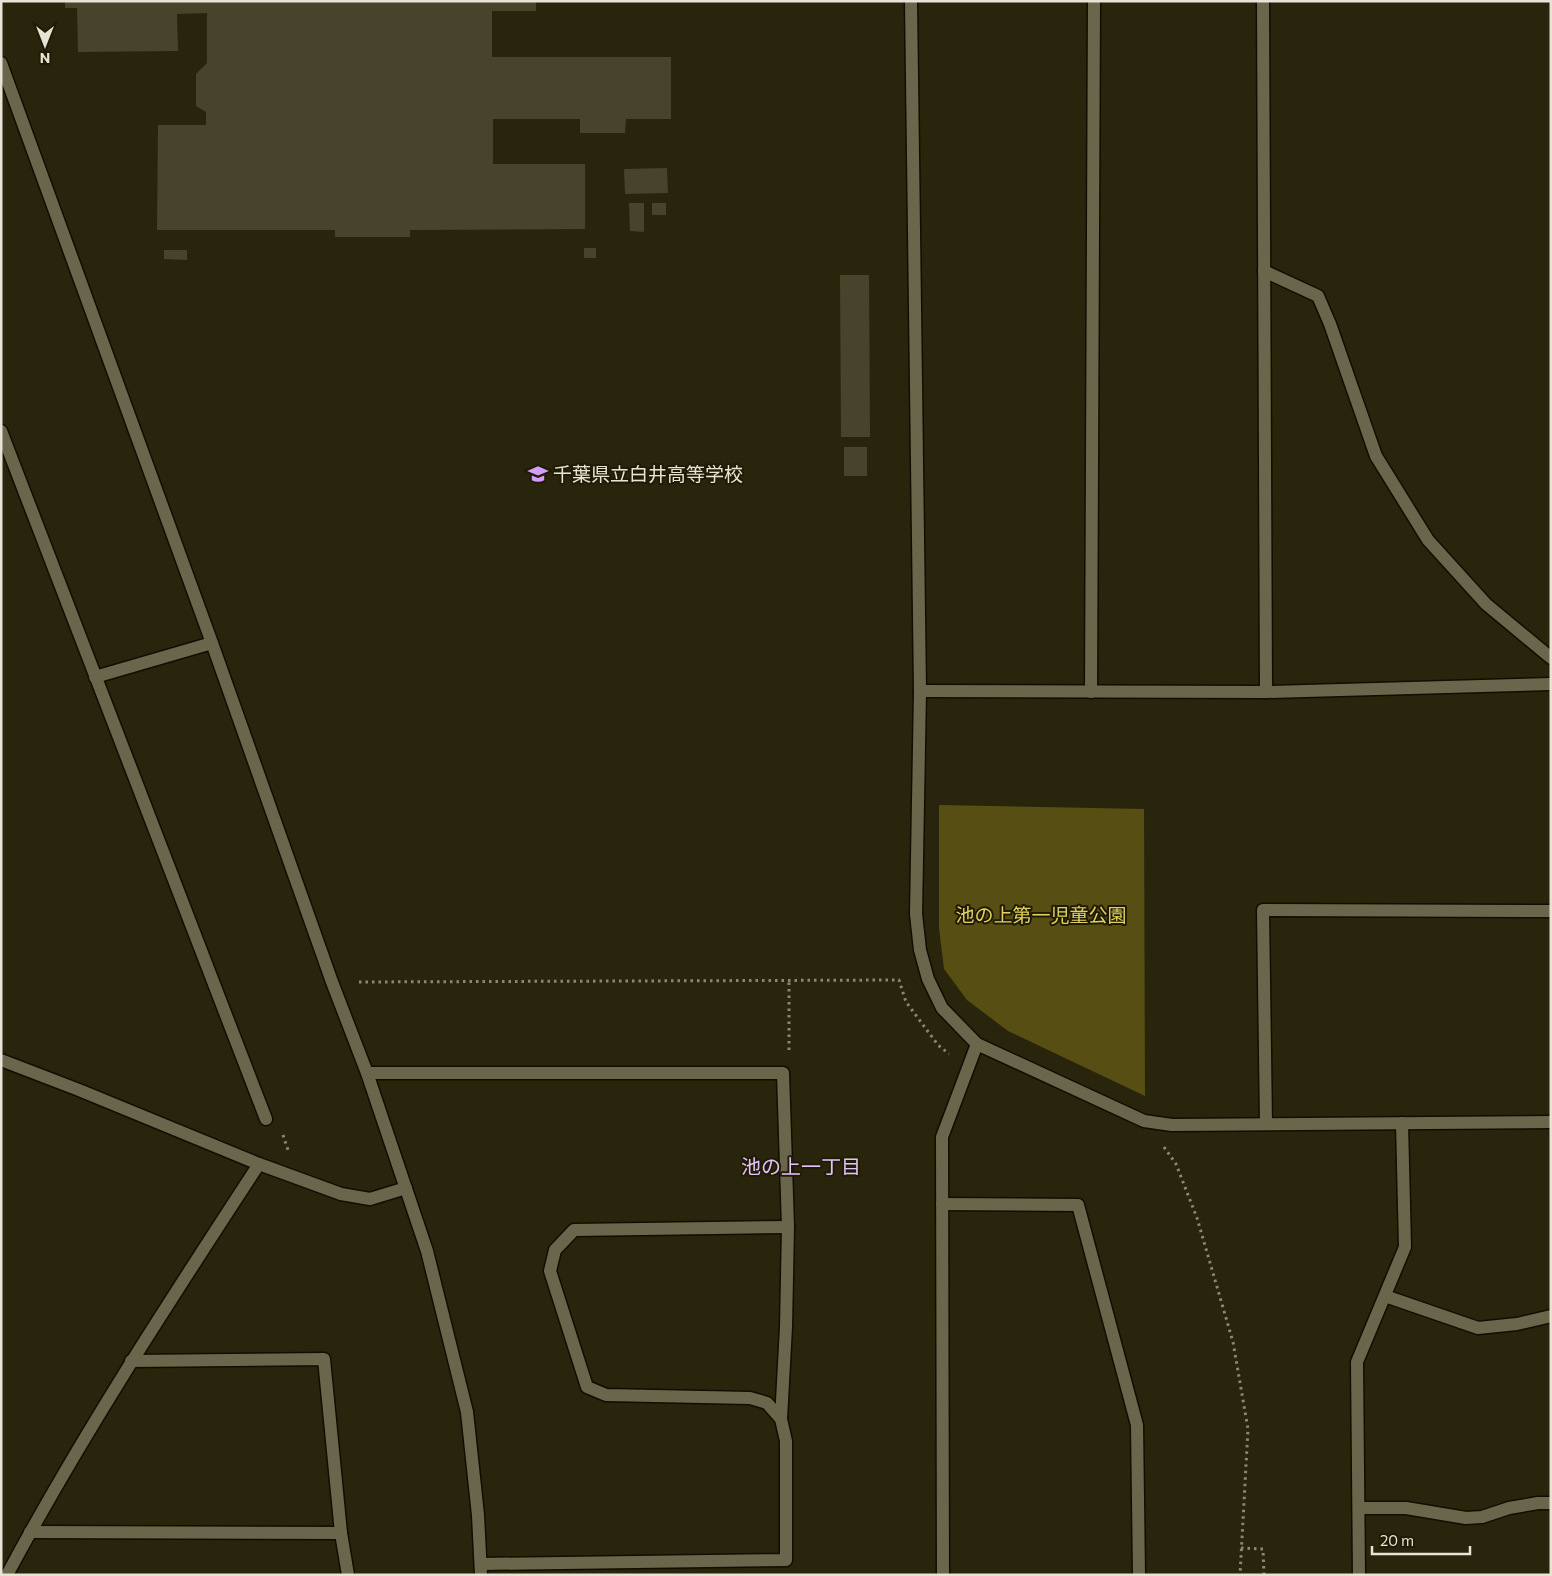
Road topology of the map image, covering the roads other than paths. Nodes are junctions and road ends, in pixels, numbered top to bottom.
1 (911, 1) edge
2 (1094, 1) edge
3 (1263, 1) edge
4 (1, 63) edge
5 (1264, 271) junction
6 (1, 430) edge
7 (212, 644) junction
8 (1551, 658) edge
9 (95, 677) junction
10 (1551, 684) edge
11 (920, 691) junction
12 (1091, 692) junction
13 (1266, 692) junction
14 (1551, 911) edge
15 (977, 1044) junction
16 (1, 1060) edge
17 (367, 1074) junction
18 (266, 1119) dead end
19 (1551, 1122) edge
20 (1402, 1123) junction
21 (1266, 1124) junction
22 (259, 1164) junction
23 (406, 1188) junction
24 (942, 1204) junction
25 (788, 1226) junction
26 (1385, 1296) junction
27 (1551, 1316) edge
28 (131, 1361) junction
29 (781, 1418) junction
30 (1551, 1503) edge
31 (1359, 1508) junction
32 (30, 1532) junction
33 (341, 1533) junction
34 (481, 1569) edge
35 (7, 1575) edge
36 (348, 1575) edge
37 (943, 1575) edge
38 (1138, 1575) edge
39 (1359, 1575) edge

1 - 11 street
2 - 12 street
3 - 5 street
4 - 7 street
5 - 8 street
5 - 13 street
6 - 9 street
7 - 9 street
7 - 17 street
9 - 18 street
10 - 13 street
11 - 12 street
11 - 15 street
12 - 13 street
14 - 21 street
15 - 21 street
15 - 24 street
16 - 22 street
17 - 23 street
17 - 25 street
19 - 20 street
20 - 21 street
20 - 26 street
22 - 23 street
22 - 28 street
23 - 34 street
24 - 37 street
24 - 38 street
25 - 29 street
25 - 29 street
26 - 27 street
26 - 31 street
28 - 32 street
28 - 33 street
29 - 34 street
30 - 31 street
31 - 39 street
32 - 33 street
32 - 35 street
33 - 36 street

